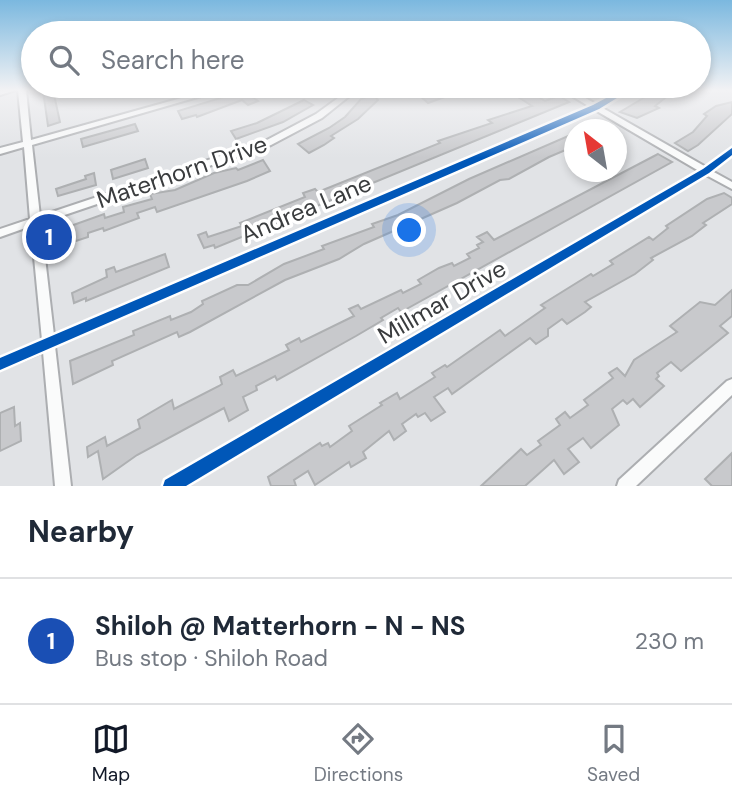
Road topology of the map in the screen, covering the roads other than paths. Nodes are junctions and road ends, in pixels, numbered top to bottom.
1 (24, 113) edge
2 (136, 113) edge
3 (323, 113) edge
4 (583, 113) edge
5 (606, 113) edge
6 (27, 143) junction
7 (0, 151) edge
8 (732, 151) edge
9 (706, 171) junction
10 (732, 187) edge
11 (36, 221) junction
12 (0, 233) edge
13 (49, 343) junction
14 (0, 364) edge
15 (732, 386) edge
16 (63, 486) edge
17 (171, 486) edge
18 (625, 486) edge

1 - 6 street
2 - 6 street
3 - 11 street, Materhorn Drive
4 - 13 street, Andrea Lane
5 - 9 street
6 - 7 street
6 - 11 street
8 - 9 street, Millmar Drive
9 - 10 street
9 - 17 street, Millmar Drive
11 - 12 street, Materhorn Drive
11 - 13 street
13 - 14 street, Andrea Lane
13 - 16 street
15 - 18 street

